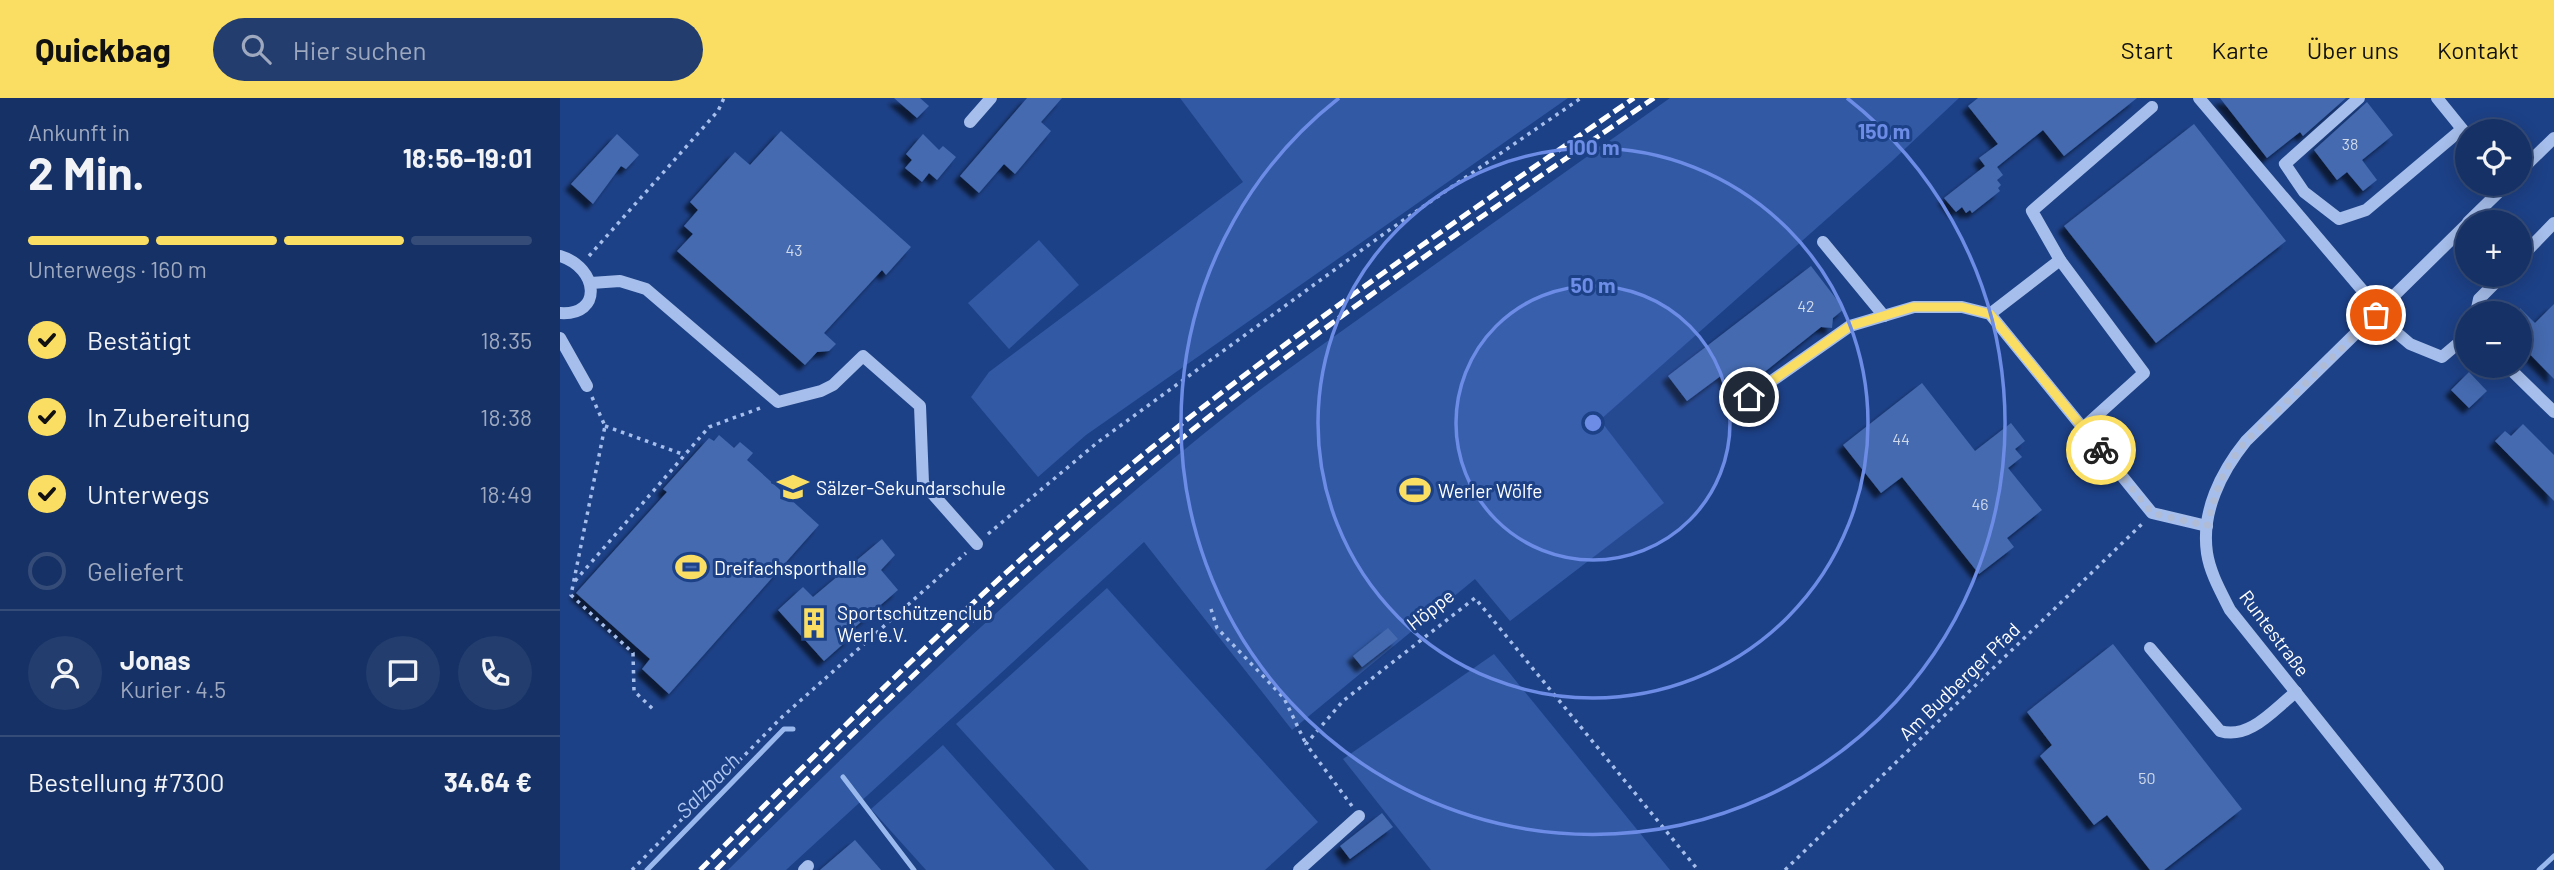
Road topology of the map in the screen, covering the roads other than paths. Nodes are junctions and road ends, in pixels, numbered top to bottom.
1 (991, 98) edge
2 (2199, 98) edge
3 (2359, 98) edge
4 (2437, 98) edge
5 (2152, 107) dead end
6 (2455, 120) edge
7 (970, 122) dead end
8 (2554, 138) edge
9 (2455, 140) edge
10 (2532, 159) edge
11 (2495, 196) edge
12 (2481, 210) edge
13 (2554, 223) edge
14 (2455, 236) edge
15 (1823, 242) dead end
16 (2532, 246) edge
17 (560, 256) edge
18 (2060, 260) junction
19 (591, 283) junction
20 (2491, 287) edge
21 (2479, 301) edge
22 (560, 313) edge
23 (2378, 313) junction
24 (1990, 314) junction
25 (1884, 316) junction
26 (560, 338) edge
27 (2455, 346) edge
28 (2519, 378) edge
29 (587, 386) road end
30 (1729, 411) dead end
31 (2554, 412) edge
32 (2083, 428) junction
33 (2207, 526) junction
34 (977, 544) road end
35 (2150, 648) dead end
36 (2296, 692) junction
37 (1359, 816) road end
38 (1298, 870) edge
39 (2438, 870) edge

1 - 7 street
2 - 23 street
3 - 9 street
4 - 6 street
5 - 18 street
8 - 10 street
11 - 12 street, Runtestraße
13 - 16 street
14 - 23 street, Runtestraße
15 - 25 street
17 - 19 street
18 - 24 street
18 - 32 street
19 - 22 street
19 - 34 street
20 - 21 street
23 - 27 street
23 - 33 street, Runtestraße
24 - 25 street
24 - 32 street
25 - 30 street
26 - 29 street
28 - 31 street
32 - 33 street
33 - 36 street, Runtestraße
35 - 36 street
36 - 39 street, Runtestraße
37 - 38 street

